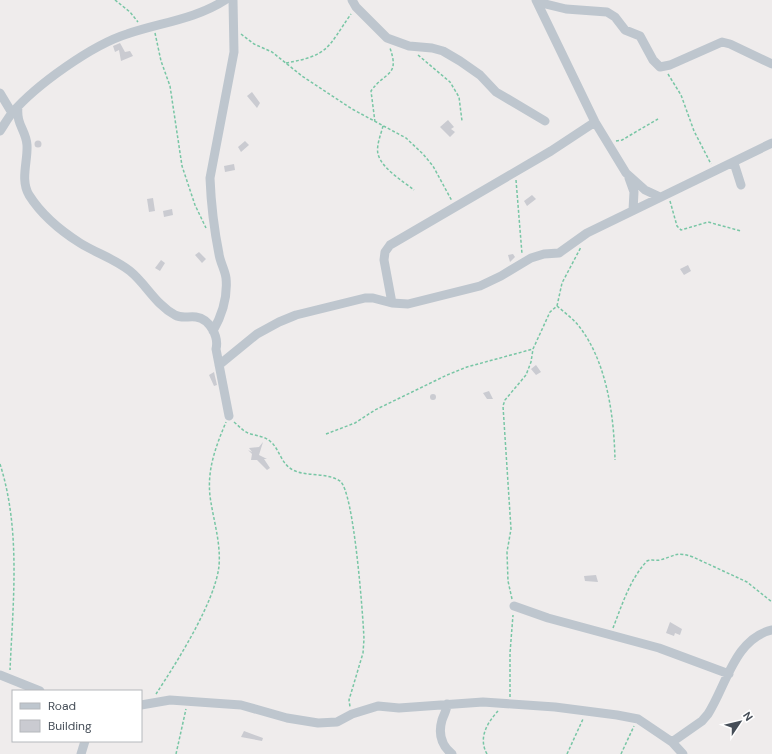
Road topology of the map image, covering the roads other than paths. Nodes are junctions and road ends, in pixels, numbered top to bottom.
1 (225, 0) edge
2 (233, 0) edge
3 (537, 1) edge
4 (354, 4) edge
5 (772, 64) edge
6 (0, 94) edge
7 (15, 110) junction
8 (545, 121) dead end
9 (595, 122) junction
10 (0, 130) edge
11 (772, 143) edge
12 (734, 163) junction
13 (626, 173) junction
14 (741, 185) dead end
15 (664, 195) junction
16 (633, 210) junction
17 (392, 304) junction
18 (213, 331) junction
19 (219, 365) junction
20 (229, 416) road end
21 (514, 606) road end
22 (772, 630) edge
23 (729, 674) junction
24 (0, 675) edge
25 (38, 690) edge
26 (447, 704) junction
27 (142, 705) edge
28 (85, 742) edge
29 (672, 742) junction
30 (81, 754) edge
31 (452, 754) edge
32 (683, 754) edge

1 - 7 street
2 - 18 street
3 - 5 street
3 - 9 street
4 - 8 street
6 - 7 street
7 - 10 street
7 - 18 street
9 - 13 street
9 - 17 street
11 - 12 street
12 - 14 street
12 - 15 street
13 - 15 street
13 - 16 street
15 - 16 street
16 - 17 street
17 - 19 street
18 - 19 street
19 - 20 street
21 - 23 street
22 - 23 street
23 - 29 street
24 - 25 street
26 - 27 street
26 - 29 street
26 - 31 street
28 - 30 street
29 - 32 street

